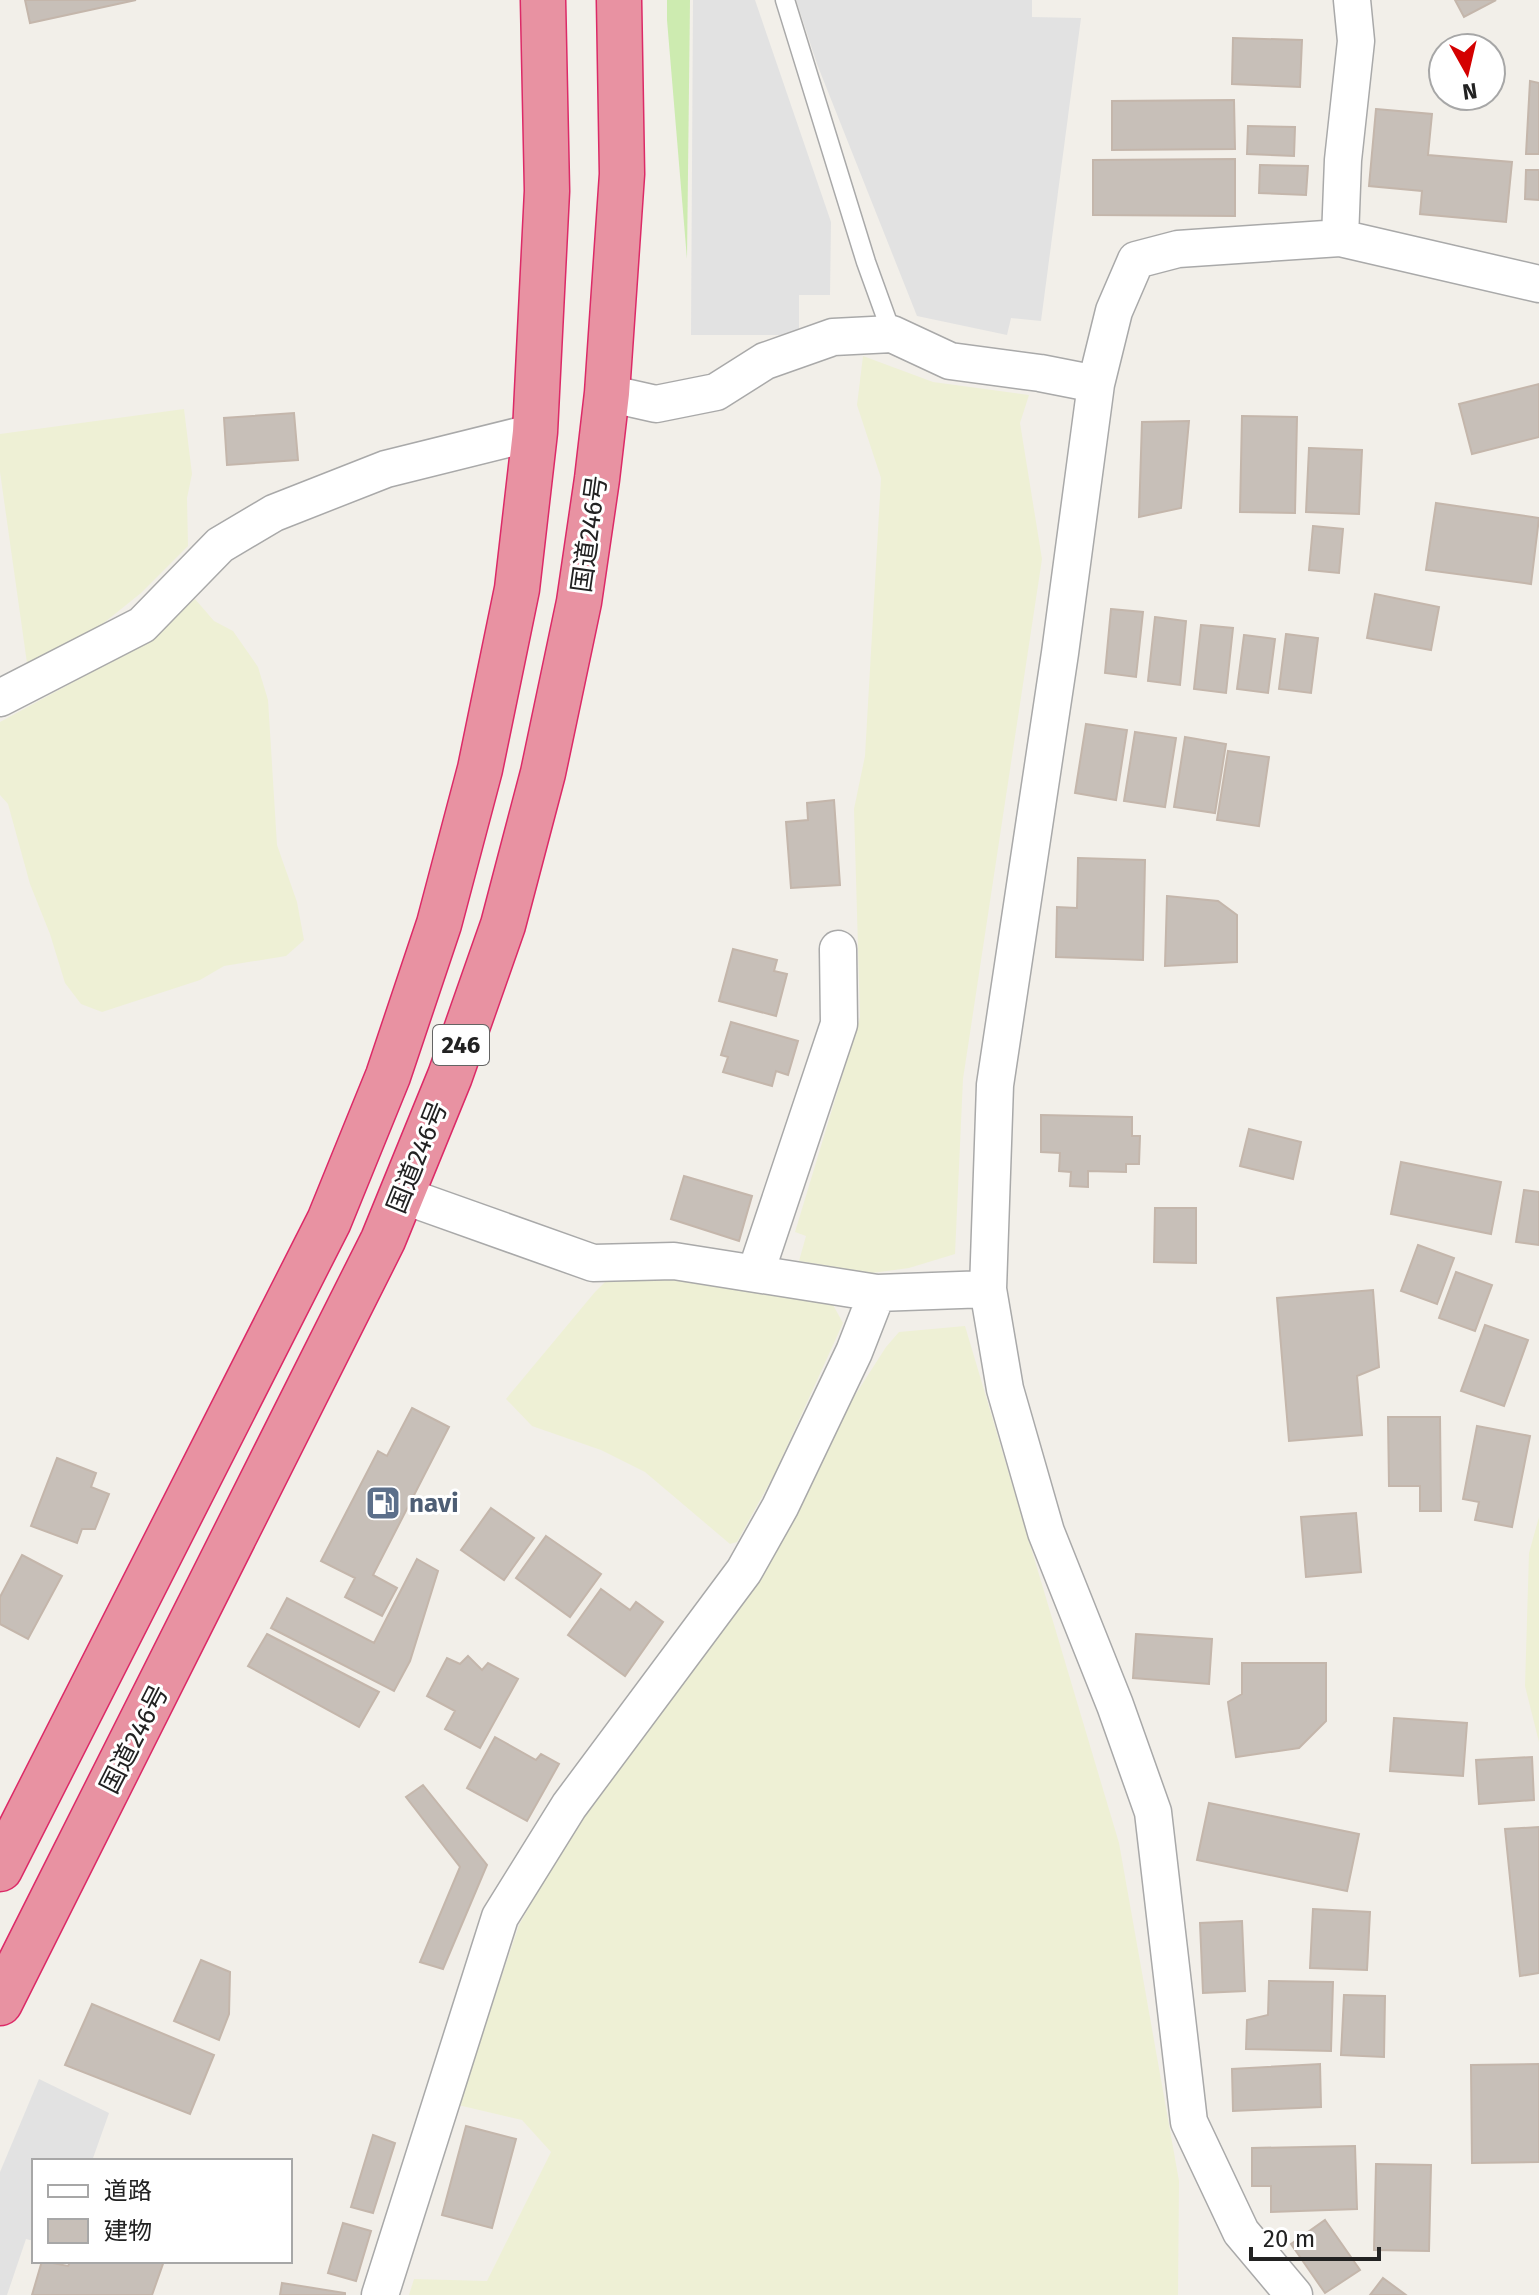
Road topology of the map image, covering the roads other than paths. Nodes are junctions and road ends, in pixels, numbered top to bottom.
1 (543, 0) edge
2 (619, 0) edge
3 (785, 0) edge
4 (1352, 0) edge
5 (1340, 238) junction
6 (1539, 284) edge
7 (892, 334) junction
8 (1096, 384) junction
9 (607, 393) junction
10 (535, 432) junction
11 (0, 698) edge
12 (838, 949) dead end
13 (402, 1195) junction
14 (756, 1272) junction
15 (988, 1289) junction
16 (877, 1293) junction
17 (0, 1869) edge
18 (0, 2003) edge
19 (380, 2295) edge
20 (1294, 2295) edge

1 - 10 highway, 246
2 - 9 highway, 国道246号 / 246
3 - 7 lane
4 - 5 street
5 - 6 street
5 - 8 street
7 - 8 street
7 - 9 street
8 - 15 street
9 - 13 highway, 国道246号 / 246
10 - 11 street
10 - 17 highway, 246
12 - 14 street
13 - 14 street
13 - 18 highway, 国道246号 / 246
14 - 16 street
15 - 16 street
15 - 20 street
16 - 19 street

